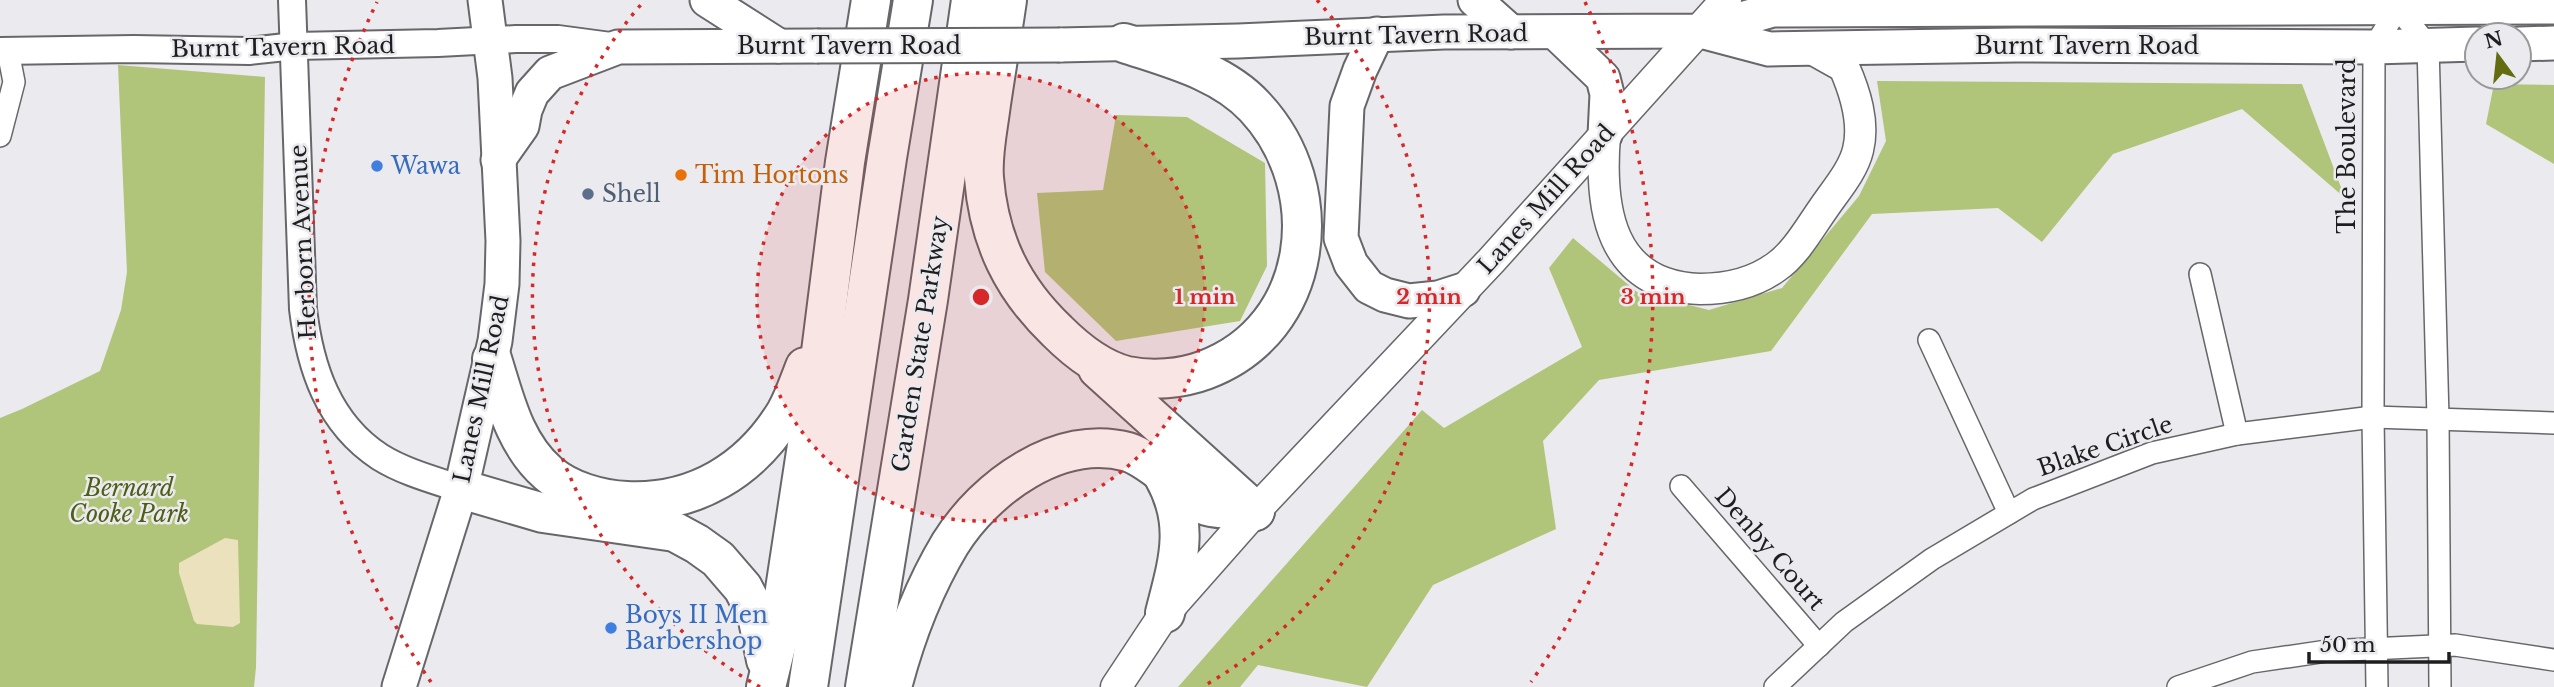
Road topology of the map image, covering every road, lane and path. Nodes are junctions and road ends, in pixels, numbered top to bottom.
1 (292, 0) edge
2 (485, 0) edge
3 (707, 0) edge
4 (871, 0) edge
5 (913, 0) edge
6 (971, 0) edge
7 (1007, 0) edge
8 (1475, 0) edge
9 (1726, 0) edge
10 (2010, 4) edge
11 (2288, 4) edge
12 (1839, 5) edge
13 (2554, 7) edge
14 (2398, 8) junction
15 (1699, 31) junction
16 (1511, 32) junction
17 (1556, 33) junction
18 (1377, 34) junction
19 (489, 41) junction
20 (1124, 43) junction
21 (2554, 43) edge
22 (2533, 44) edge
23 (2463, 45) edge
24 (295, 46) junction
25 (779, 46) junction
26 (2428, 46) junction
27 (618, 47) junction
28 (2374, 47) junction
29 (1810, 48) junction
30 (4, 51) edge
31 (1605, 135) junction
32 (0, 136) edge
33 (498, 159) junction
34 (2200, 274) dead end
35 (1463, 290) junction
36 (825, 320) junction
37 (1929, 340) dead end
38 (1078, 351) junction
39 (492, 359) junction
40 (2373, 417) junction
41 (2438, 418) junction
42 (2554, 423) edge
43 (2237, 434) junction
44 (1163, 475) junction
45 (1681, 486) dead end
46 (461, 489) junction
47 (1255, 511) junction
48 (2009, 513) junction
49 (1165, 613) junction
50 (1819, 646) junction
51 (2440, 646) junction
52 (2376, 649) junction
53 (2554, 660) edge
54 (768, 680) edge
55 (399, 687) edge
56 (808, 687) edge
57 (866, 687) edge
58 (891, 687) edge
59 (1116, 687) edge
60 (1774, 687) edge
61 (2178, 687) edge
62 (2377, 687) edge
63 (2440, 687) edge

1 - 24 street, Herborn Avenue
2 - 19 main road, Lanes Mill Road
3 - 25 main road
4 - 36 highway
5 - 56 highway
6 - 57 highway, Garden State Parkway
7 - 38 highway
8 - 16 main road
9 - 15 main road, Lanes Mill Road
10 - 11 main road, Burnt Tavern Road
10 - 12 main road, Burnt Tavern Road
11 - 14 main road, Burnt Tavern Road
12 - 15 main road, Burnt Tavern Road
13 - 14 main road, Burnt Tavern Road
14 - 26 street
14 - 28 street, The Boulevard
15 - 17 main road, Burnt Tavern Road
15 - 29 main road, Burnt Tavern Road
15 - 31 main road, Lanes Mill Road
16 - 17 main road, Burnt Tavern Road
16 - 18 main road, Burnt Tavern Road
17 - 31 main road
18 - 20 main road, Burnt Tavern Road
18 - 35 main road
19 - 24 street, Burnt Tavern Road
19 - 27 street, Burnt Tavern Road
19 - 33 main road, Lanes Mill Road
20 - 25 main road, Burnt Tavern Road, bridge
20 - 38 highway
21 - 22 main road
23 - 26 main road, Burnt Tavern Road
24 - 30 street, Burnt Tavern Road
24 - 46 street, Herborn Avenue
25 - 27 main road, Burnt Tavern Road
26 - 28 main road, Burnt Tavern Road
26 - 41 street
27 - 33 main road
28 - 29 main road, Burnt Tavern Road
28 - 40 street, The Boulevard
29 - 31 main road
30 - 32 street
31 - 35 main road, Lanes Mill Road
33 - 39 main road, Lanes Mill Road
34 - 43 street
35 - 47 main road, Lanes Mill Road
36 - 39 highway
36 - 54 highway
37 - 48 street
38 - 47 highway
39 - 46 main road, Lanes Mill Road
40 - 41 street, Blake Circle
40 - 43 street, Blake Circle
40 - 52 street, The Boulevard
41 - 42 street, Blake Circle
41 - 51 street
43 - 48 street, Blake Circle
44 - 47 highway
44 - 49 highway
44 - 58 highway
45 - 50 street, Denby Court
46 - 54 highway
46 - 55 main road, Lanes Mill Road
47 - 49 main road, Lanes Mill Road
48 - 50 street, Blake Circle
49 - 59 main road, Lanes Mill Road
50 - 60 street, Blake Circle
51 - 52 street
51 - 53 street
51 - 63 street
52 - 61 street
52 - 62 street, The Boulevard

